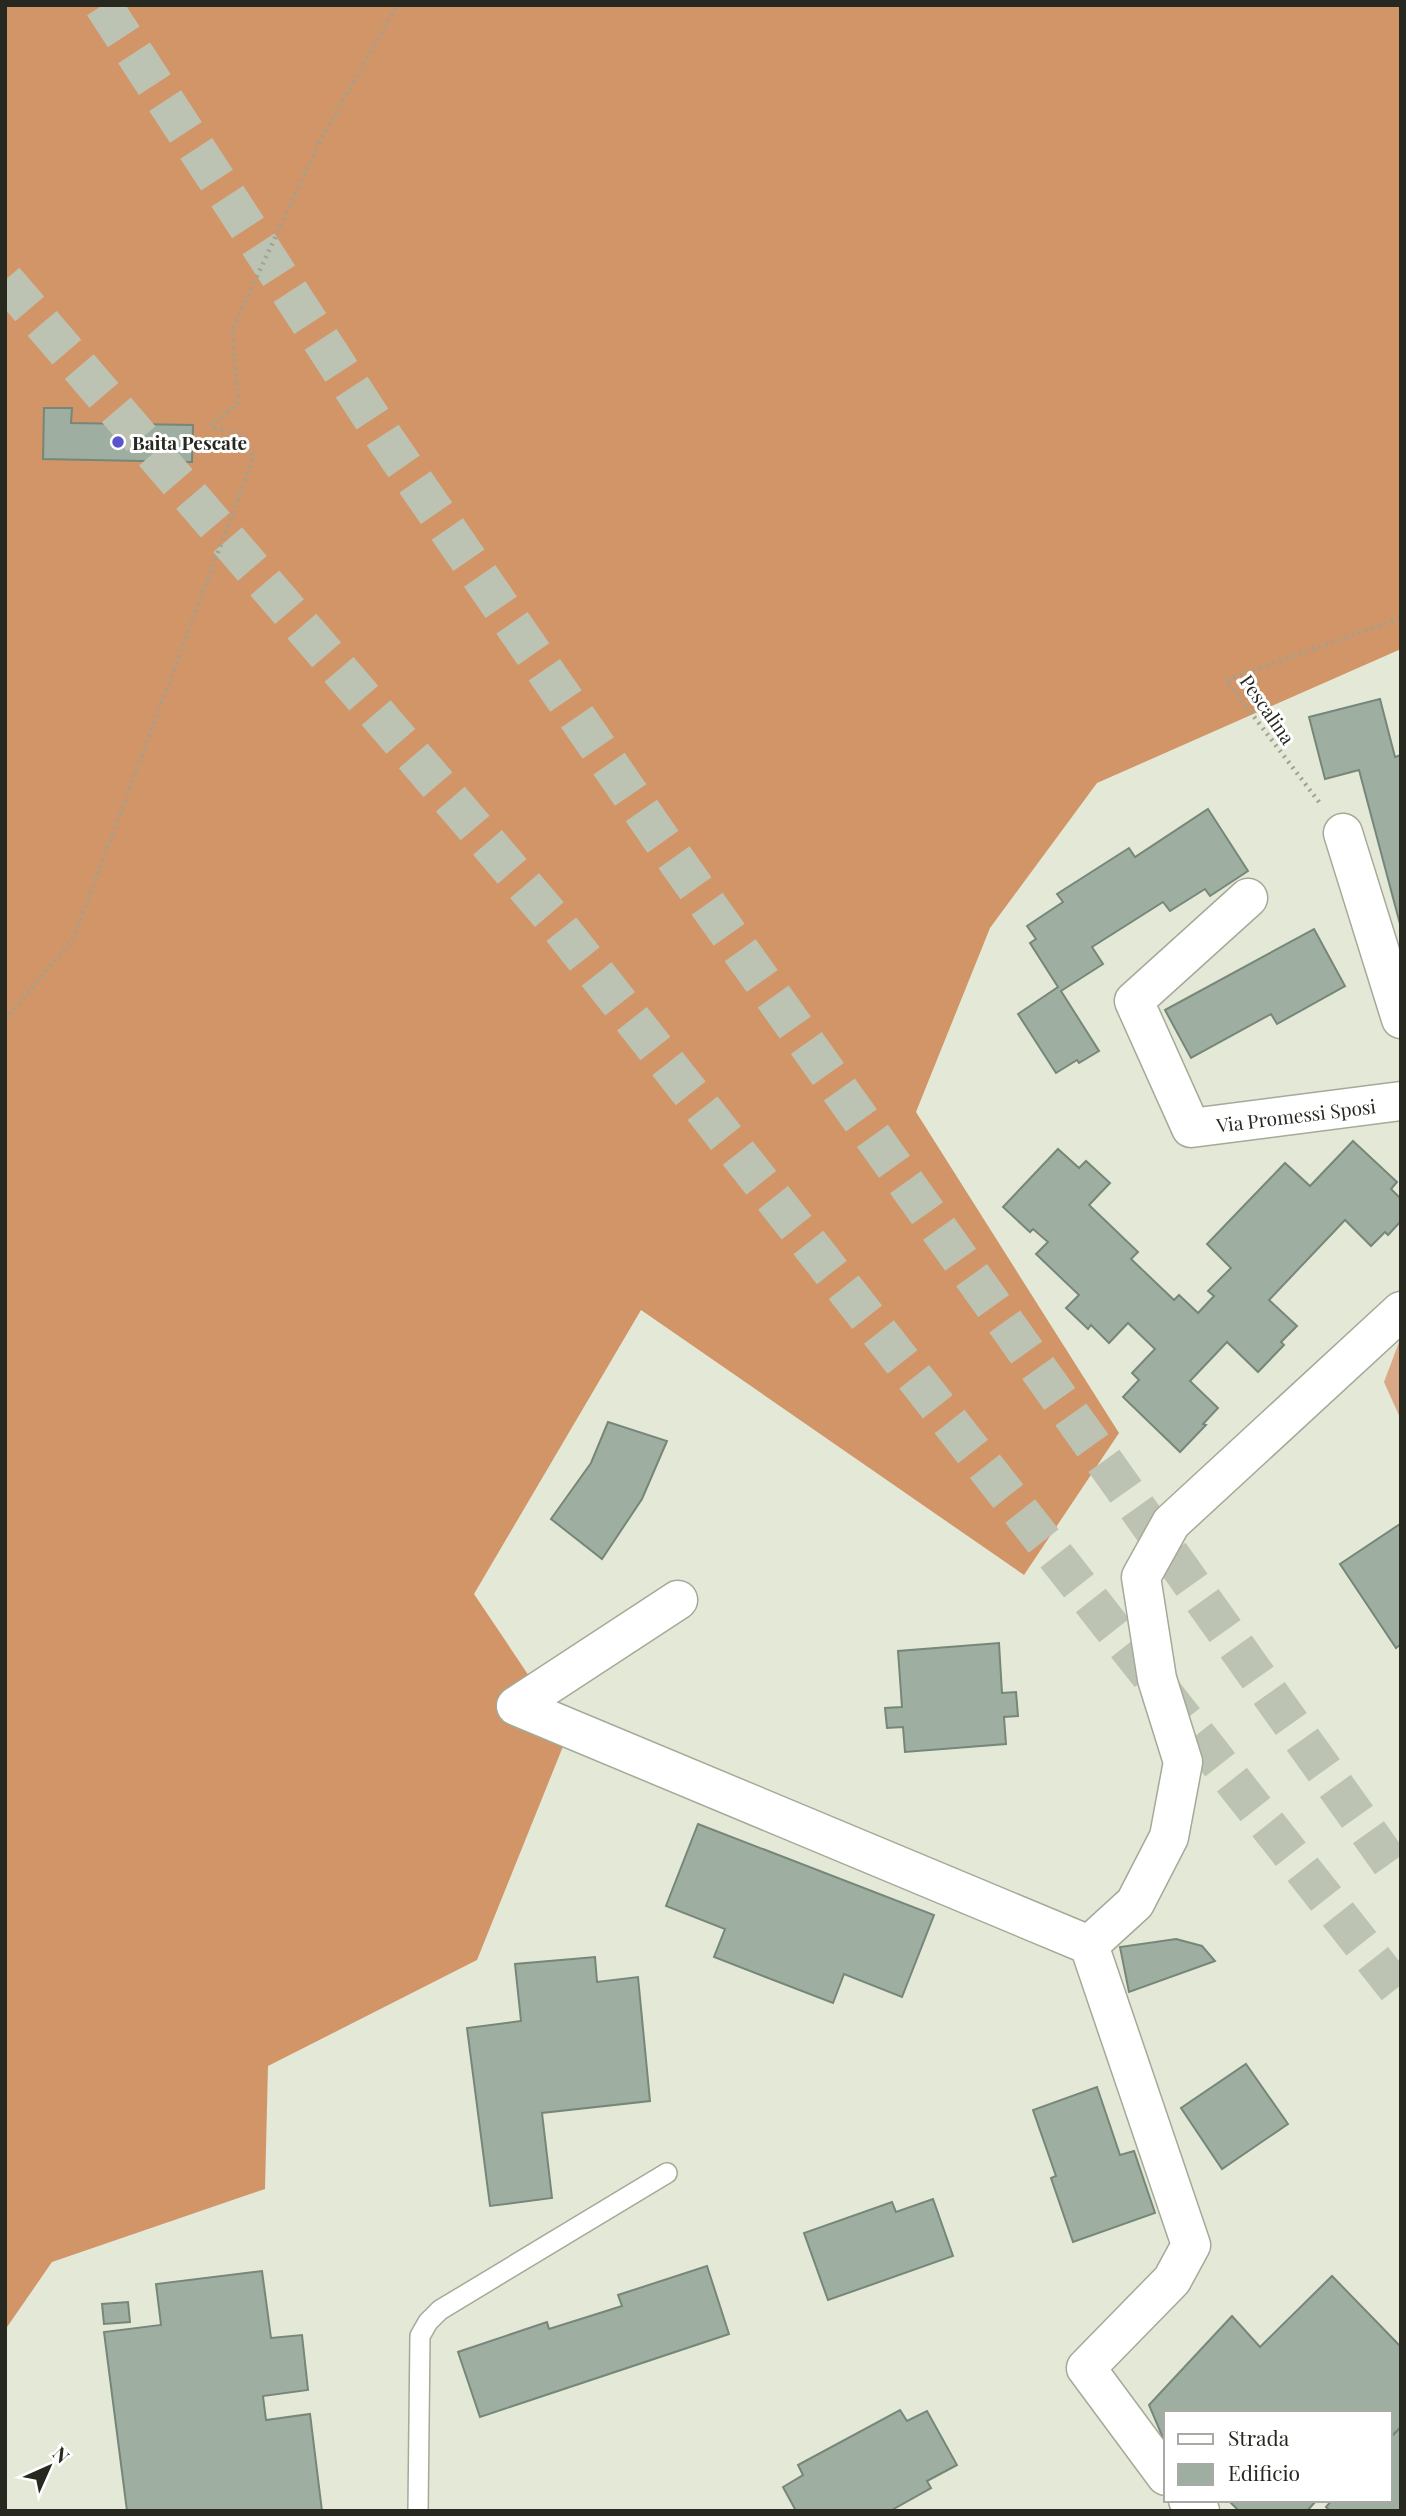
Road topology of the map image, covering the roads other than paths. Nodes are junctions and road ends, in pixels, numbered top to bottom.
1 (1343, 834) road end
2 (1248, 898) dead end
3 (1401, 1019) edge
4 (1401, 1101) edge
5 (1401, 1311) edge
6 (678, 1600) dead end
7 (1089, 1945) junction
8 (667, 2173) dead end
9 (1164, 2473) edge
10 (418, 2511) edge

1 - 3 street
2 - 4 street, Via Promessi Sposi
5 - 7 street
6 - 7 street
7 - 9 street
8 - 10 lane

